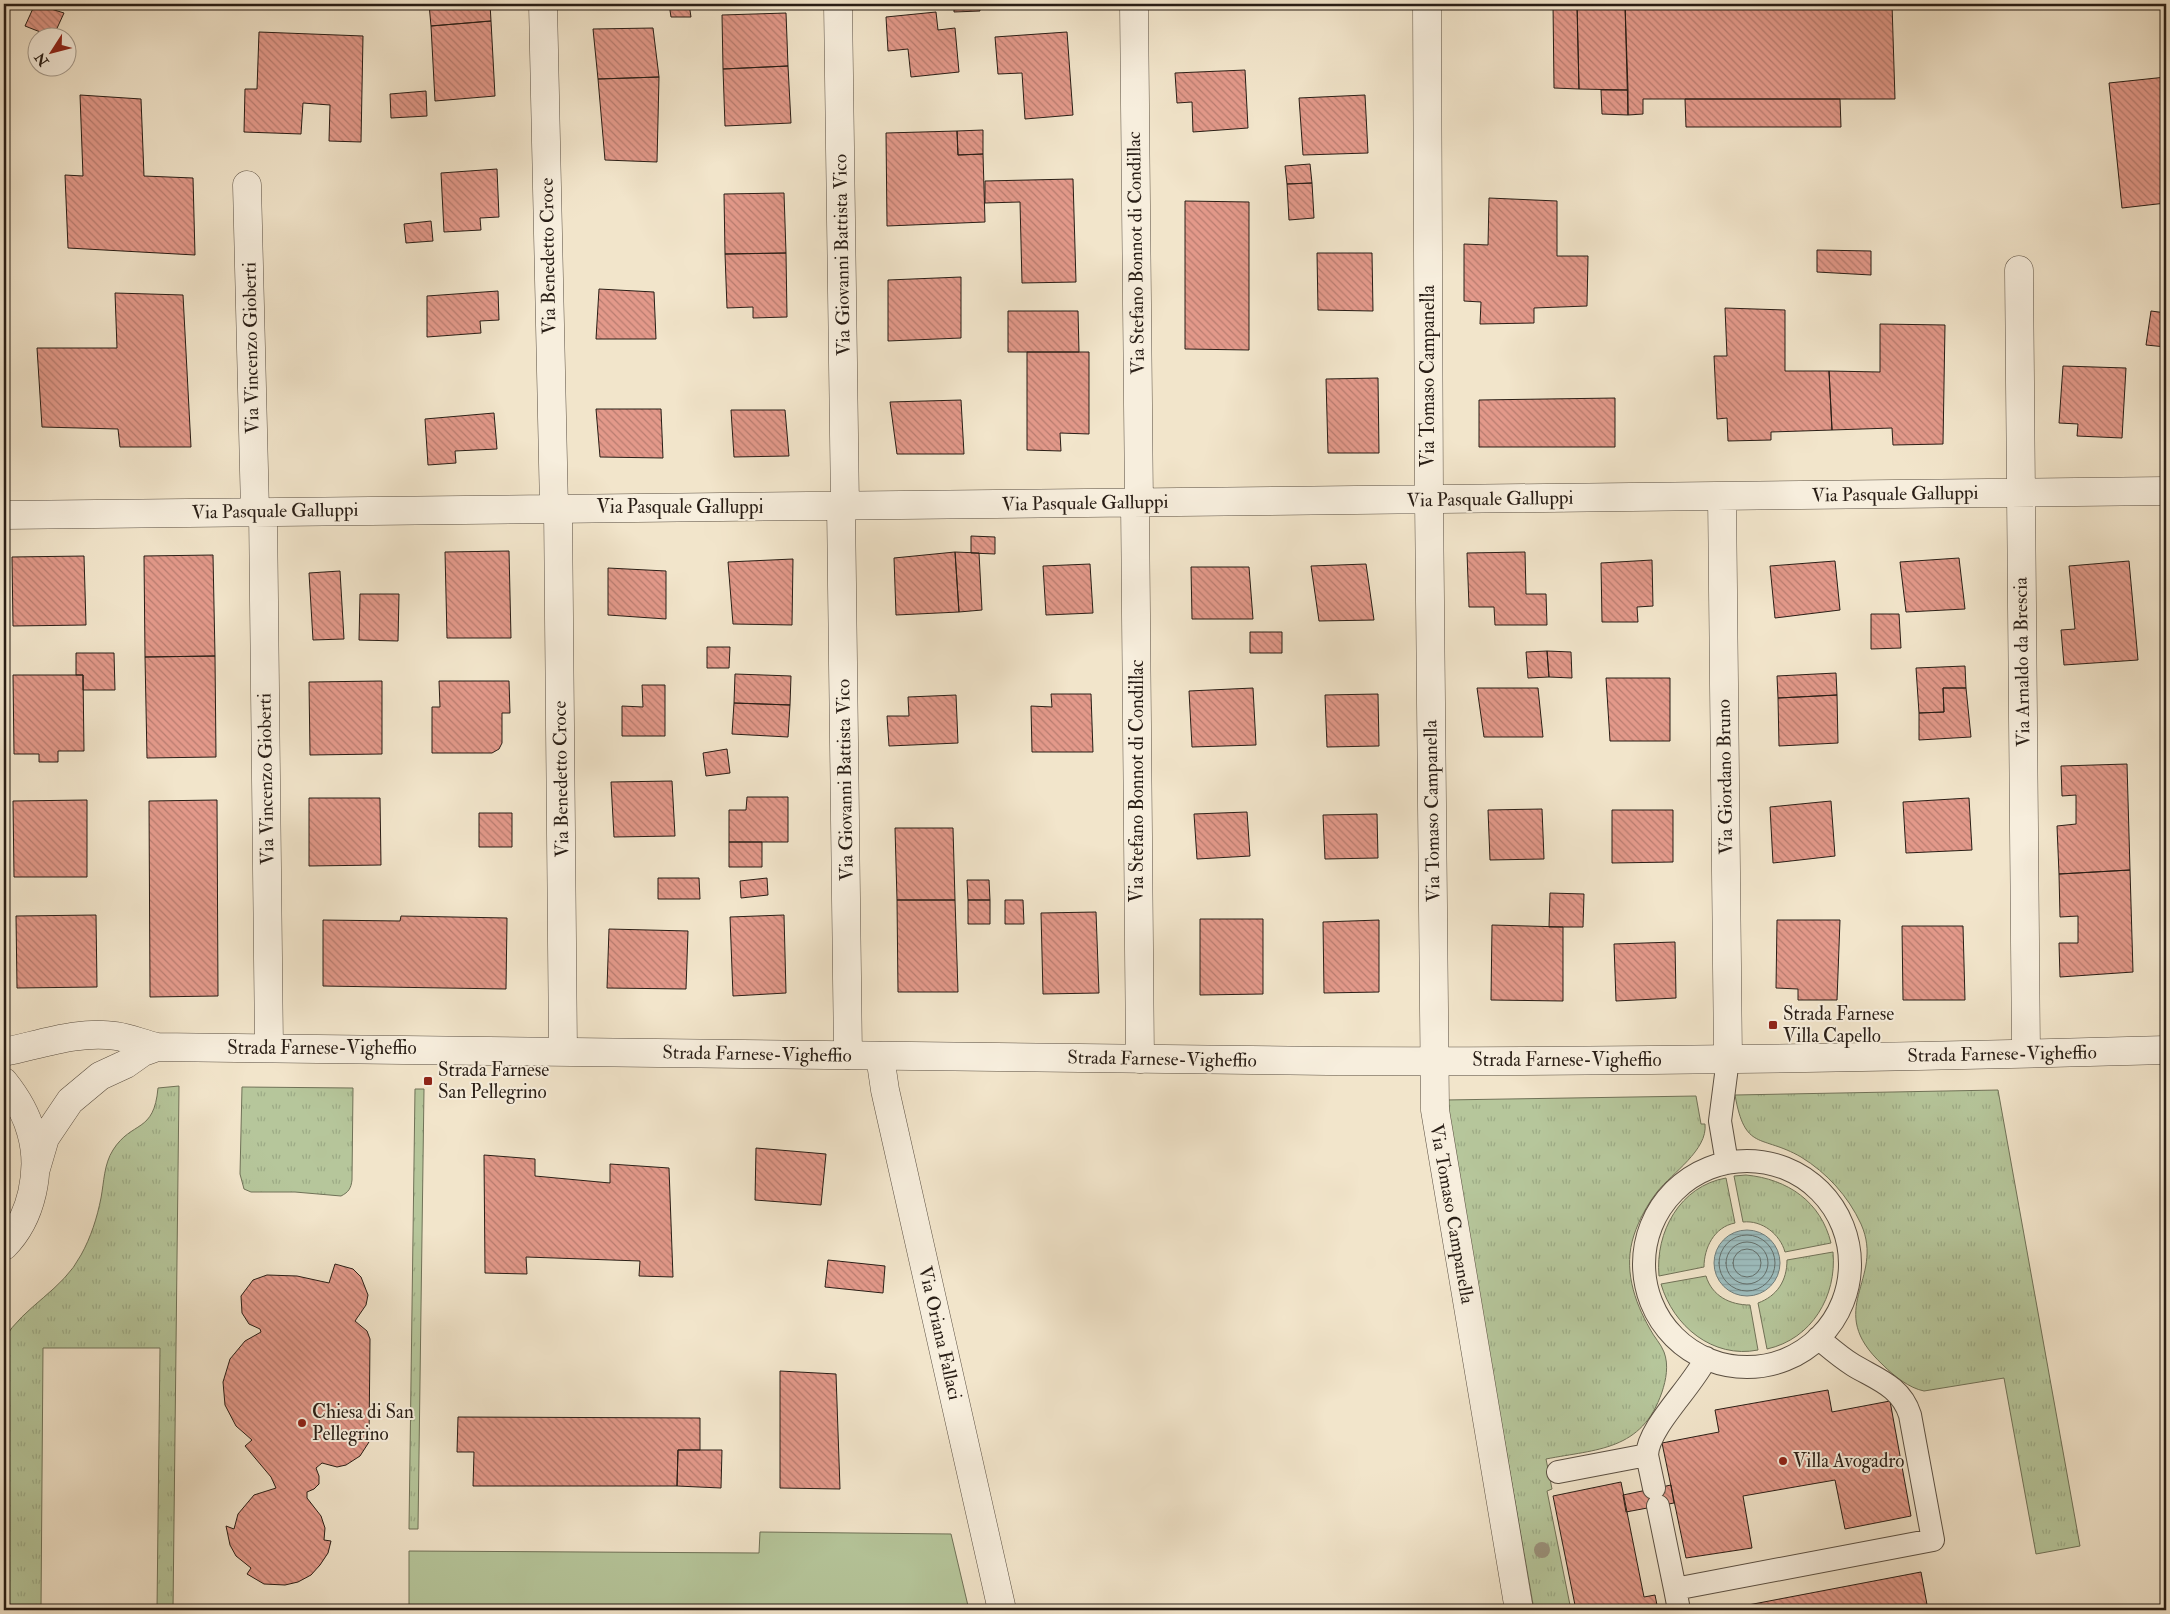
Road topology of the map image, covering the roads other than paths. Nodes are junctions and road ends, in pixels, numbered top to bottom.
1 (543, 4) edge
2 (838, 4) edge
3 (1134, 4) edge
4 (1427, 4) edge
5 (247, 185) dead end
6 (2019, 270) dead end
7 (2166, 491) edge
8 (2021, 493) junction
9 (1722, 496) junction
10 (1428, 499) junction
11 (1137, 503) junction
12 (843, 506) junction
13 (556, 508) junction
14 (259, 511) junction
15 (4, 515) edge
16 (157, 1047) junction
17 (269, 1047) junction
18 (2166, 1050) edge
19 (563, 1051) junction
20 (4, 1052) edge
21 (2026, 1054) junction
22 (848, 1055) junction
23 (880, 1056) junction
24 (1140, 1059) junction
25 (1728, 1059) junction
26 (1434, 1061) junction
27 (4, 1082) edge
28 (1727, 1163) junction
29 (35, 1172) junction
30 (4, 1246) edge
31 (1818, 1338) junction
32 (1706, 1358) junction
33 (1647, 1455) junction
34 (1558, 1472) dead end
35 (1677, 1600) edge
36 (1002, 1610) edge
37 (1519, 1610) edge

1 - 13 street, Via Benedetto Croce
2 - 12 street, Via Giovanni Battista Vico
3 - 11 street, Via Stefano Bonnot di Condillac
4 - 10 street, Via Tomaso Campanella
5 - 14 street, Via Vincenzo Gioberti
6 - 8 street, Via Arnaldo da Brescia
7 - 8 street, Via Pasquale Galluppi
8 - 9 street, Via Pasquale Galluppi
8 - 21 street, Via Arnaldo da Brescia
9 - 10 street, Via Pasquale Galluppi
9 - 25 street, Via Giordano Bruno
10 - 11 street, Via Pasquale Galluppi
10 - 26 street, Via Tomaso Campanella
11 - 12 street, Via Pasquale Galluppi
11 - 24 street, Via Stefano Bonnot di Condillac
12 - 13 street, Via Pasquale Galluppi
12 - 22 street, Via Giovanni Battista Vico
13 - 14 street, Via Pasquale Galluppi
13 - 19 street, Via Benedetto Croce
14 - 15 street, Via Pasquale Galluppi
14 - 17 street, Via Vincenzo Gioberti
16 - 17 street, Strada Farnese-Vigheffio
16 - 20 street, Strada Farnese-Vigheffio
16 - 29 street, Strada Farnese-Vigheffio
17 - 19 street, Strada Farnese-Vigheffio
18 - 21 street, Strada Farnese-Vigheffio
19 - 22 street, Strada Farnese-Vigheffio
21 - 25 street, Strada Farnese-Vigheffio
22 - 23 street, Strada Farnese-Vigheffio
23 - 24 street, Strada Farnese-Vigheffio
23 - 36 street, Via Oriana Fallaci
24 - 26 street, Strada Farnese-Vigheffio
25 - 26 street, Strada Farnese-Vigheffio
25 - 28 lane
26 - 37 street, Via Tomaso Campanella
27 - 29 street
28 - 31 lane
28 - 32 lane
29 - 30 street
31 - 32 lane
31 - 35 lane
32 - 33 lane
33 - 34 lane
33 - 35 lane

